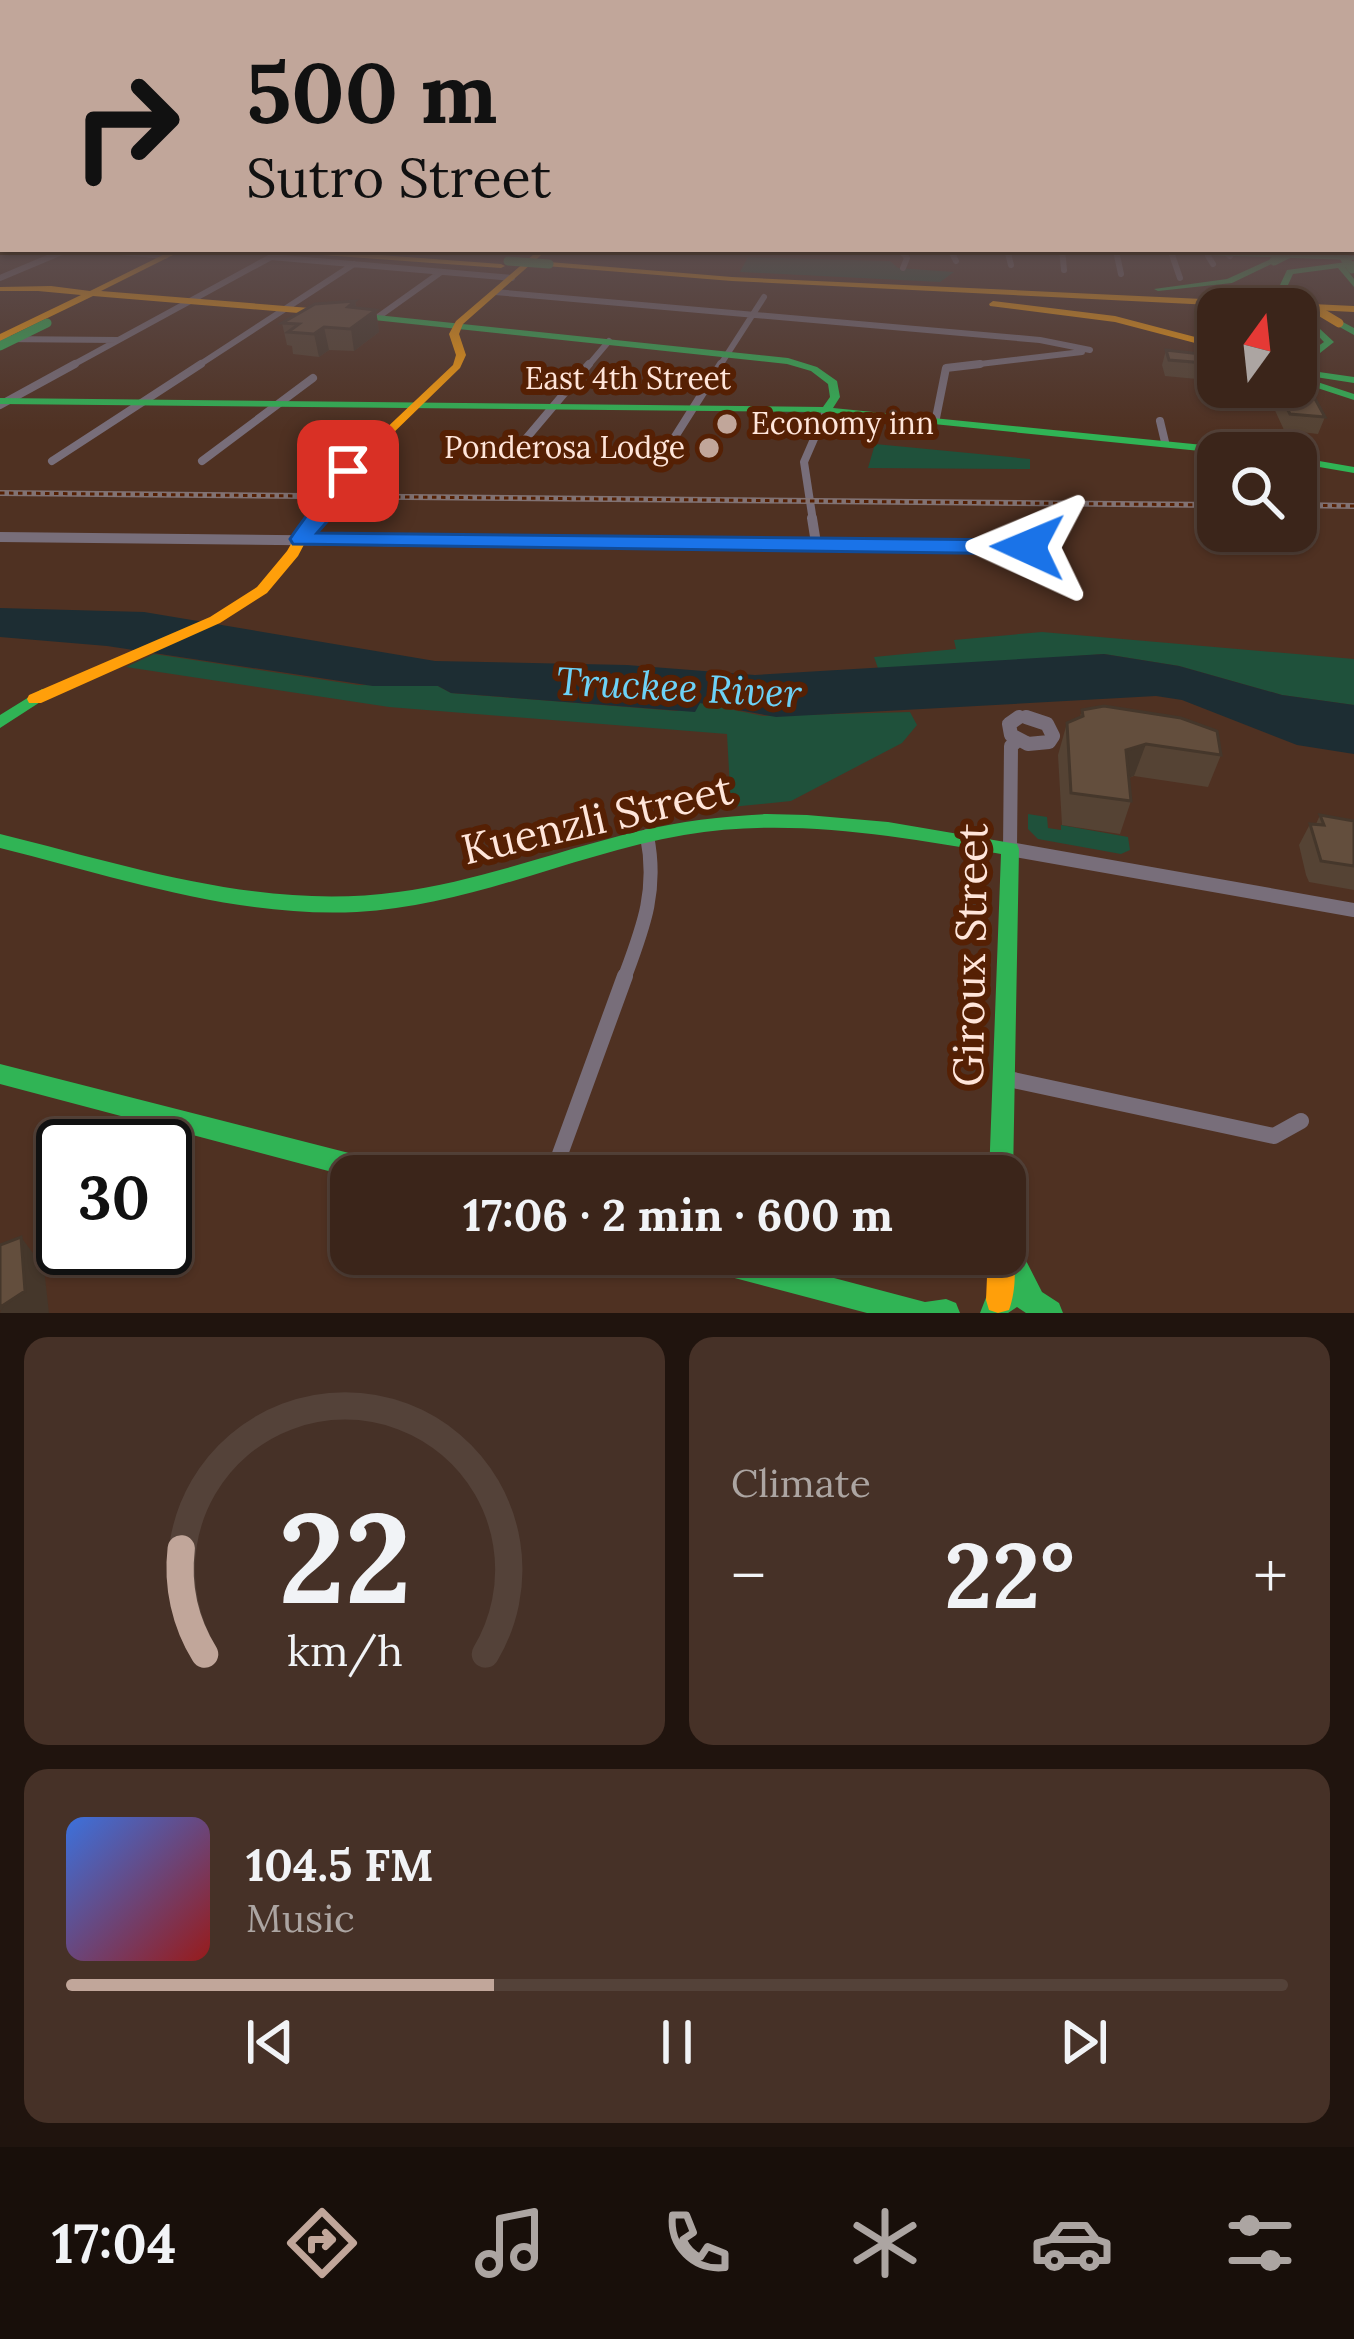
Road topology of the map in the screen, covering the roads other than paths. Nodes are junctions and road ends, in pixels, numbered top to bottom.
1 (57, 308) edge
2 (60, 308) edge
3 (69, 308) edge
4 (177, 308) edge
5 (287, 308) edge
6 (290, 308) edge
7 (390, 308) edge
8 (476, 308) edge
9 (678, 308) edge
10 (757, 308) edge
11 (1025, 308) edge
12 (1323, 308) edge
13 (1317, 313) edge
14 (753, 315) junction
15 (378, 317) junction
16 (1352, 317) edge
17 (41, 322) junction
18 (457, 325) junction
19 (1317, 330) edge
20 (2, 340) edge
21 (122, 340) junction
22 (1197, 340) edge
23 (609, 341) junction
24 (1317, 351) edge
25 (726, 354) junction
26 (1317, 376) edge
27 (313, 379) dead end
28 (1354, 380) edge
29 (1317, 382) edge
30 (1354, 397) edge
31 (3, 402) edge
32 (144, 402) junction
33 (281, 403) junction
34 (416, 405) junction
35 (556, 406) junction
36 (693, 407) junction
37 (827, 409) junction
38 (936, 418) junction
39 (1160, 422) dead end
40 (1165, 442) junction
41 (1197, 446) edge
42 (52, 460) dead end
43 (508, 460) dead end
44 (202, 461) dead end
45 (659, 462) dead end
46 (1317, 464) edge
47 (1354, 470) edge
48 (0, 536) edge
49 (302, 539) junction
50 (816, 543) junction
51 (1040, 548) dead end
52 (0, 723) edge
53 (1018, 740) dead end
54 (647, 836) junction
55 (0, 841) edge
56 (1010, 849) junction
57 (1354, 910) edge
58 (0, 1074) edge
59 (1004, 1078) junction
60 (1300, 1121) dead end
61 (560, 1155) edge
62 (1001, 1155) edge
63 (330, 1160) edge
64 (773, 1275) edge
65 (999, 1275) edge
66 (1018, 1275) edge
67 (1030, 1295) junction
68 (994, 1309) edge
69 (919, 1313) edge
70 (931, 1313) edge
71 (946, 1313) edge
72 (1049, 1313) edge

1 - 20 main road
2 - 17 main road
3 - 17 main road
4 - 21 street
5 - 32 street
6 - 15 main road
7 - 15 street
8 - 18 main road
9 - 14 street
10 - 14 street
11 - 22 main road
12 - 16 main road
13 - 16 main road, bridge
14 - 25 street
14 - 38 street
15 - 18 main road
17 - 20 main road, bridge
18 - 23 main road
18 - 34 main road
19 - 24 main road
20 - 21 street
21 - 31 street
23 - 25 main road
23 - 35 street
25 - 36 street
25 - 37 main road
26 - 28 main road
27 - 33 street
29 - 30 main road
31 - 32 main road, East 4th Street
32 - 33 main road, East 4th Street
32 - 42 street
33 - 34 main road, East 4th Street
33 - 44 street
34 - 35 main road, East 4th Street
34 - 49 main road
35 - 36 main road, East 4th Street
35 - 43 street
36 - 37 main road, East 4th Street
36 - 45 street
37 - 38 main road, East 4th Street
37 - 50 street
38 - 40 main road, East 4th Street
39 - 40 street
40 - 41 main road, East 4th Street
46 - 47 main road
48 - 49 street
49 - 50 street
49 - 52 main road
50 - 51 street
53 - 56 street, Giroux Street
54 - 55 main road, Kuenzli Street
54 - 56 main road, Kuenzli Street
54 - 61 street
56 - 57 street, Kuenzli Street
56 - 59 main road, Giroux Street
58 - 63 main road
59 - 60 street
59 - 62 main road, Giroux Street
64 - 69 main road
65 - 68 main road
66 - 67 main road
67 - 68 main road
67 - 72 main road
70 - 71 main road

